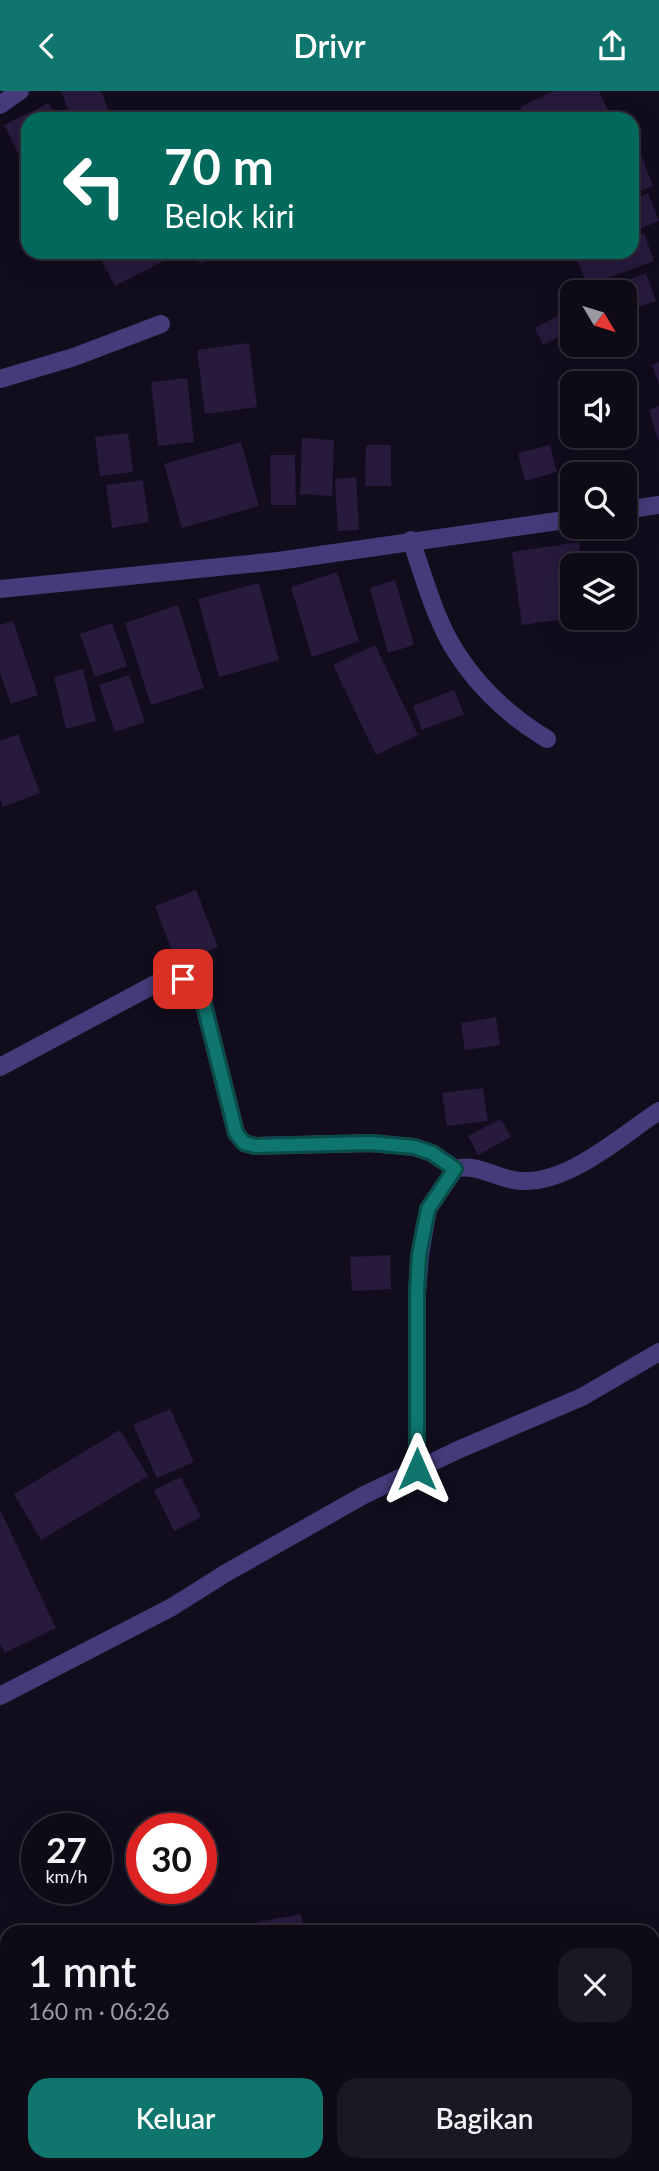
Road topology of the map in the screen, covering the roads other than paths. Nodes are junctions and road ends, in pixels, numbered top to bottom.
1 (20, 91) edge
2 (0, 105) edge
3 (161, 324) dead end
4 (0, 379) edge
5 (659, 505) edge
6 (637, 508) edge
7 (560, 521) edge
8 (411, 540) junction
9 (0, 589) edge
10 (547, 739) dead end
11 (0, 1067) edge
12 (659, 1111) edge
13 (455, 1169) junction
14 (659, 1352) edge
15 (417, 1469) junction
16 (0, 1696) edge

1 - 2 street
3 - 4 street
5 - 6 street
7 - 8 street
8 - 9 street
8 - 10 street
11 - 13 street
12 - 13 street
13 - 15 street
14 - 15 street
15 - 16 street

